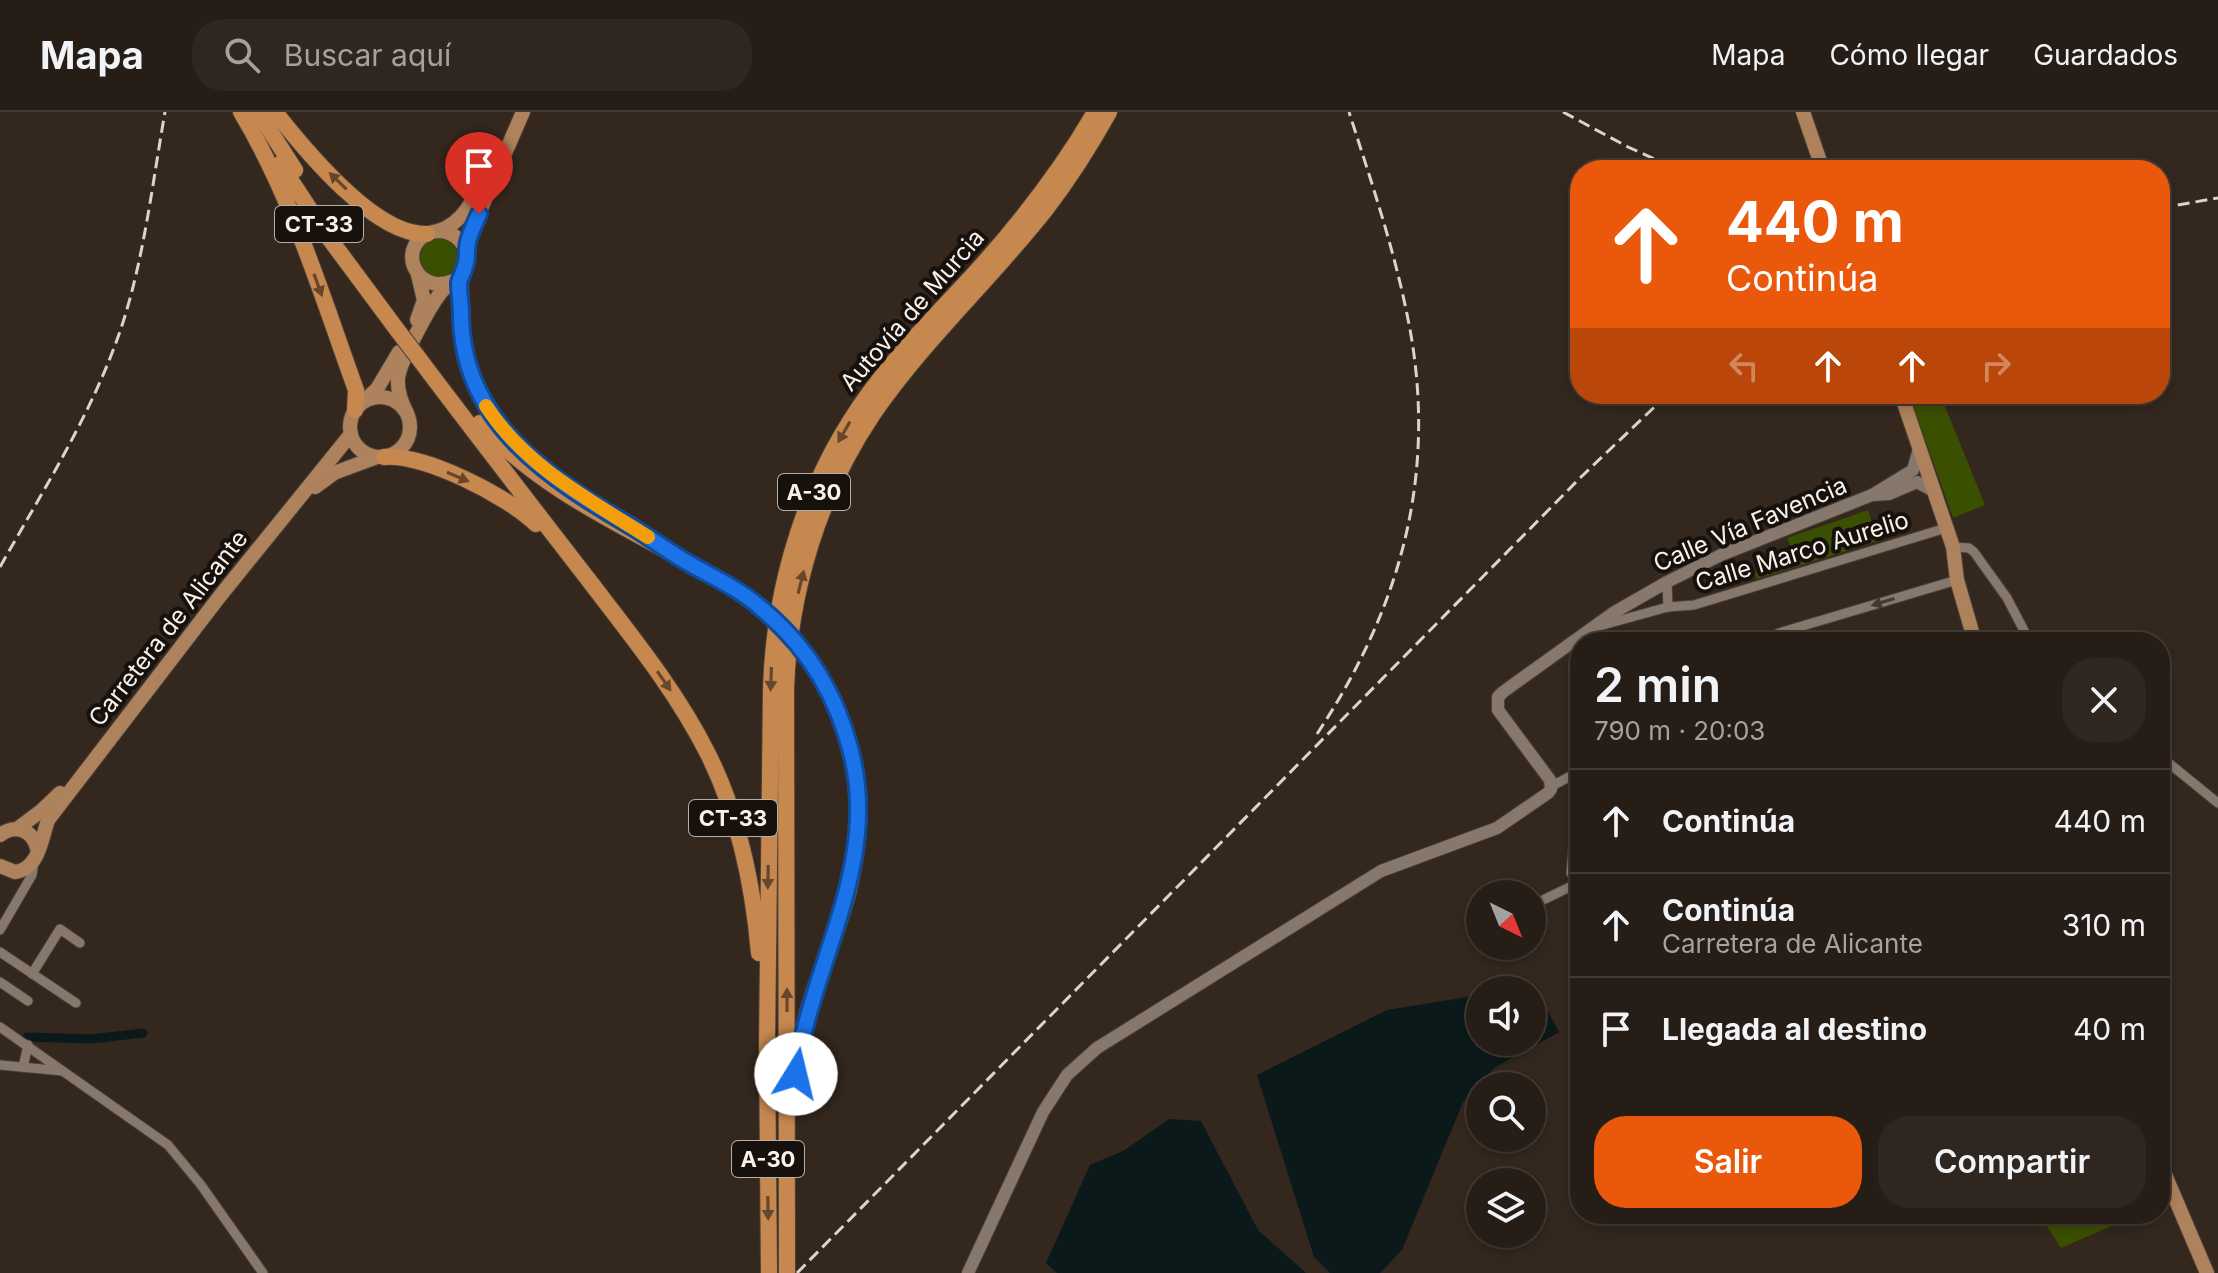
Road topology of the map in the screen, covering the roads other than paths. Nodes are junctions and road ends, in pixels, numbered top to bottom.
1 (244, 112) edge
2 (258, 112) edge
3 (275, 112) edge
4 (512, 112) edge
5 (523, 112) edge
6 (1095, 112) edge
7 (1109, 112) edge
8 (1803, 112) edge
9 (1820, 160) edge
10 (432, 233) junction
11 (416, 271) junction
12 (461, 271) junction
13 (949, 310) junction
14 (400, 329) junction
15 (419, 352) junction
16 (1904, 404) edge
17 (358, 406) junction
18 (407, 413) junction
19 (351, 434) junction
20 (380, 457) junction
21 (1919, 475) junction
22 (277, 523) junction
23 (1946, 528) junction
24 (1953, 547) junction
25 (689, 563) junction
26 (1957, 580) junction
27 (1667, 582) junction
28 (1668, 607) junction
29 (618, 619) junction
30 (1591, 629) junction
31 (1587, 632) edge
32 (1782, 632) edge
33 (1972, 632) edge
34 (2025, 632) edge
35 (1570, 644) edge
36 (94, 759) junction
37 (2170, 764) edge
38 (1570, 777) edge
39 (1552, 786) junction
40 (2218, 803) edge
41 (17, 829) junction
42 (0, 835) edge
43 (36, 855) junction
44 (6, 873) edge
45 (1570, 886) edge
46 (20, 896) junction
47 (1546, 898) edge
48 (0, 930) edge
49 (80, 943) dead end
50 (0, 952) edge
51 (32, 974) junction
52 (0, 982) edge
53 (28, 1001) dead end
54 (76, 1003) dead end
55 (0, 1027) edge
56 (28, 1045) junction
57 (767, 1046) junction
58 (0, 1065) edge
59 (23, 1067) junction
60 (66, 1071) junction
61 (787, 1134) junction
62 (2170, 1186) edge
63 (263, 1273) edge
64 (769, 1273) edge
65 (787, 1273) edge
66 (968, 1273) edge
67 (2207, 1273) edge

1 - 14 highway, CT-33
1 -> 17 highway
2 - 14 highway, CT-33
10 -> 3 highway
4 - 10 main road
5 - 12 main road
6 - 13 highway, Autovía de Murcia / A-30
7 - 13 highway, Autovía de Murcia / A-30
8 - 9 main road
10 - 11 main road
10 - 12 main road
11 - 12 main road
11 - 17 main road
12 - 18 main road
12 - 25 highway
13 -> 57 highway, Autovía de Murcia / A-30
61 -> 13 highway, Autovía de Murcia / A-30
14 - 15 highway, CT-33
15 - 25 highway, CT-33
15 - 29 highway, CT-33
16 - 21 main road
17 - 18 main road
17 - 19 main road
18 - 20 main road
19 - 20 main road
19 - 22 main road, Carretera de Alicante
20 - 22 main road, Carretera de Alicante
20 -> 29 highway
21 - 23 main road
21 - 27 main road, Calle Vía Favencia
22 - 36 main road, Carretera de Alicante
23 - 24 main road
23 - 28 street, Calle Marco Aurelio
24 - 26 main road
24 - 34 street
25 - 61 highway, CT-33, bridge
26 -> 32 street
26 - 33 main road
27 - 28 street, Calle Marco Aurelio
27 - 30 main road, Calle Vía Favencia
28 - 30 street, Calle Marco Aurelio
29 -> 57 highway, CT-33
30 - 31 main road, Calle Vía Favencia
35 - 39 main road, Calle Vía Favencia
36 - 41 main road, Carretera de Alicante
36 - 43 main road, Carretera de Alicante
37 - 40 street
38 - 39 street
39 - 66 main road
41 - 42 main road, Carretera de Alicante
41 - 43 main road
43 - 44 main road
43 - 46 street
44 - 46 street
45 - 47 street
46 - 48 street
49 - 51 street
50 - 51 street
51 - 54 street
52 - 53 street
55 - 56 street
56 - 59 street
56 - 60 street
57 -> 64 highway, Autovía de Murcia / A-30
58 - 59 street
59 - 60 street
60 - 63 street
61 - 65 highway, Autovía de Murcia / A-30
62 - 67 main road

